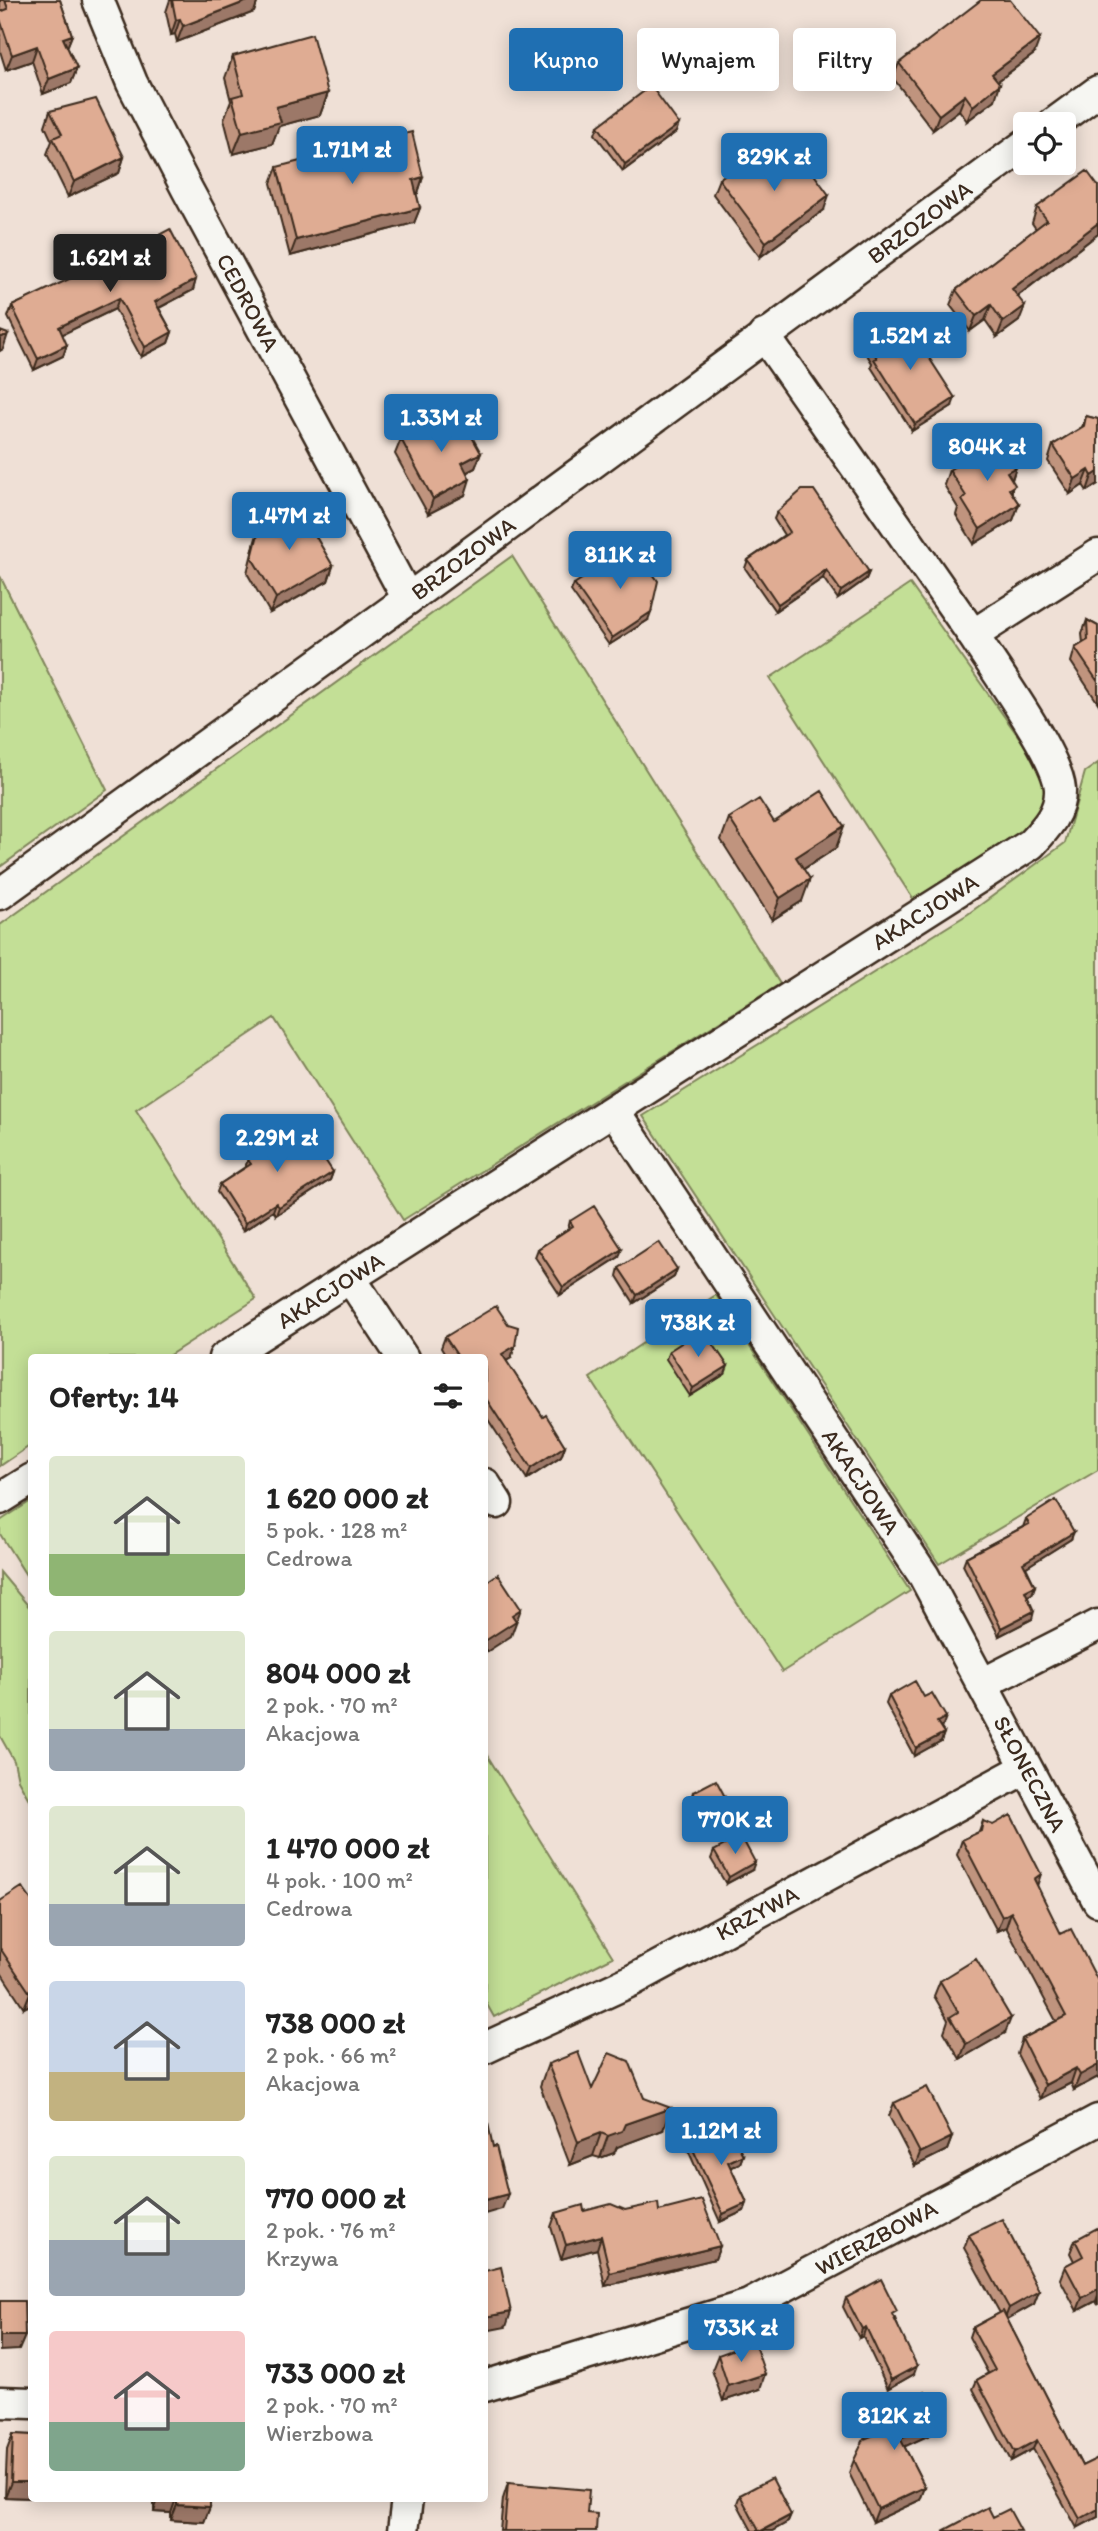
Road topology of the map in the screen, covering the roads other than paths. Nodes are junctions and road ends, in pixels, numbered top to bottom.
1 (98, 0) edge
2 (1098, 91) edge
3 (1069, 112) edge
4 (1013, 153) edge
5 (764, 335) junction
6 (1098, 555) edge
7 (408, 599) junction
8 (973, 635) junction
9 (0, 894) edge
10 (615, 1112) junction
11 (351, 1279) junction
12 (230, 1354) edge
13 (400, 1354) edge
14 (28, 1482) edge
15 (0, 1499) edge
16 (1098, 1625) edge
17 (982, 1684) junction
18 (1026, 1768) junction
19 (1098, 1900) edge
20 (488, 2047) edge
21 (1098, 2120) edge
22 (488, 2385) edge
23 (0, 2402) edge
24 (28, 2403) edge
25 (407, 2502) edge
26 (403, 2531) edge

1 - 7 street, CEDROWA
2 - 3 street
4 - 5 street, BRZOZOWA
5 - 7 street, BRZOZOWA
5 - 8 street, AKACJOWA
6 - 8 street
7 - 9 street, BRZOZOWA
8 - 10 street, AKACJOWA
10 - 11 street, AKACJOWA
10 - 17 street, AKACJOWA
11 - 12 street, AKACJOWA
11 - 13 street
14 - 15 street
16 - 17 street
17 - 18 street, SŁONECZNA
18 - 19 street, SŁONECZNA
18 - 20 street, KRZYWA
21 - 22 street, WIERZBOWA
23 - 24 street
25 - 26 street

